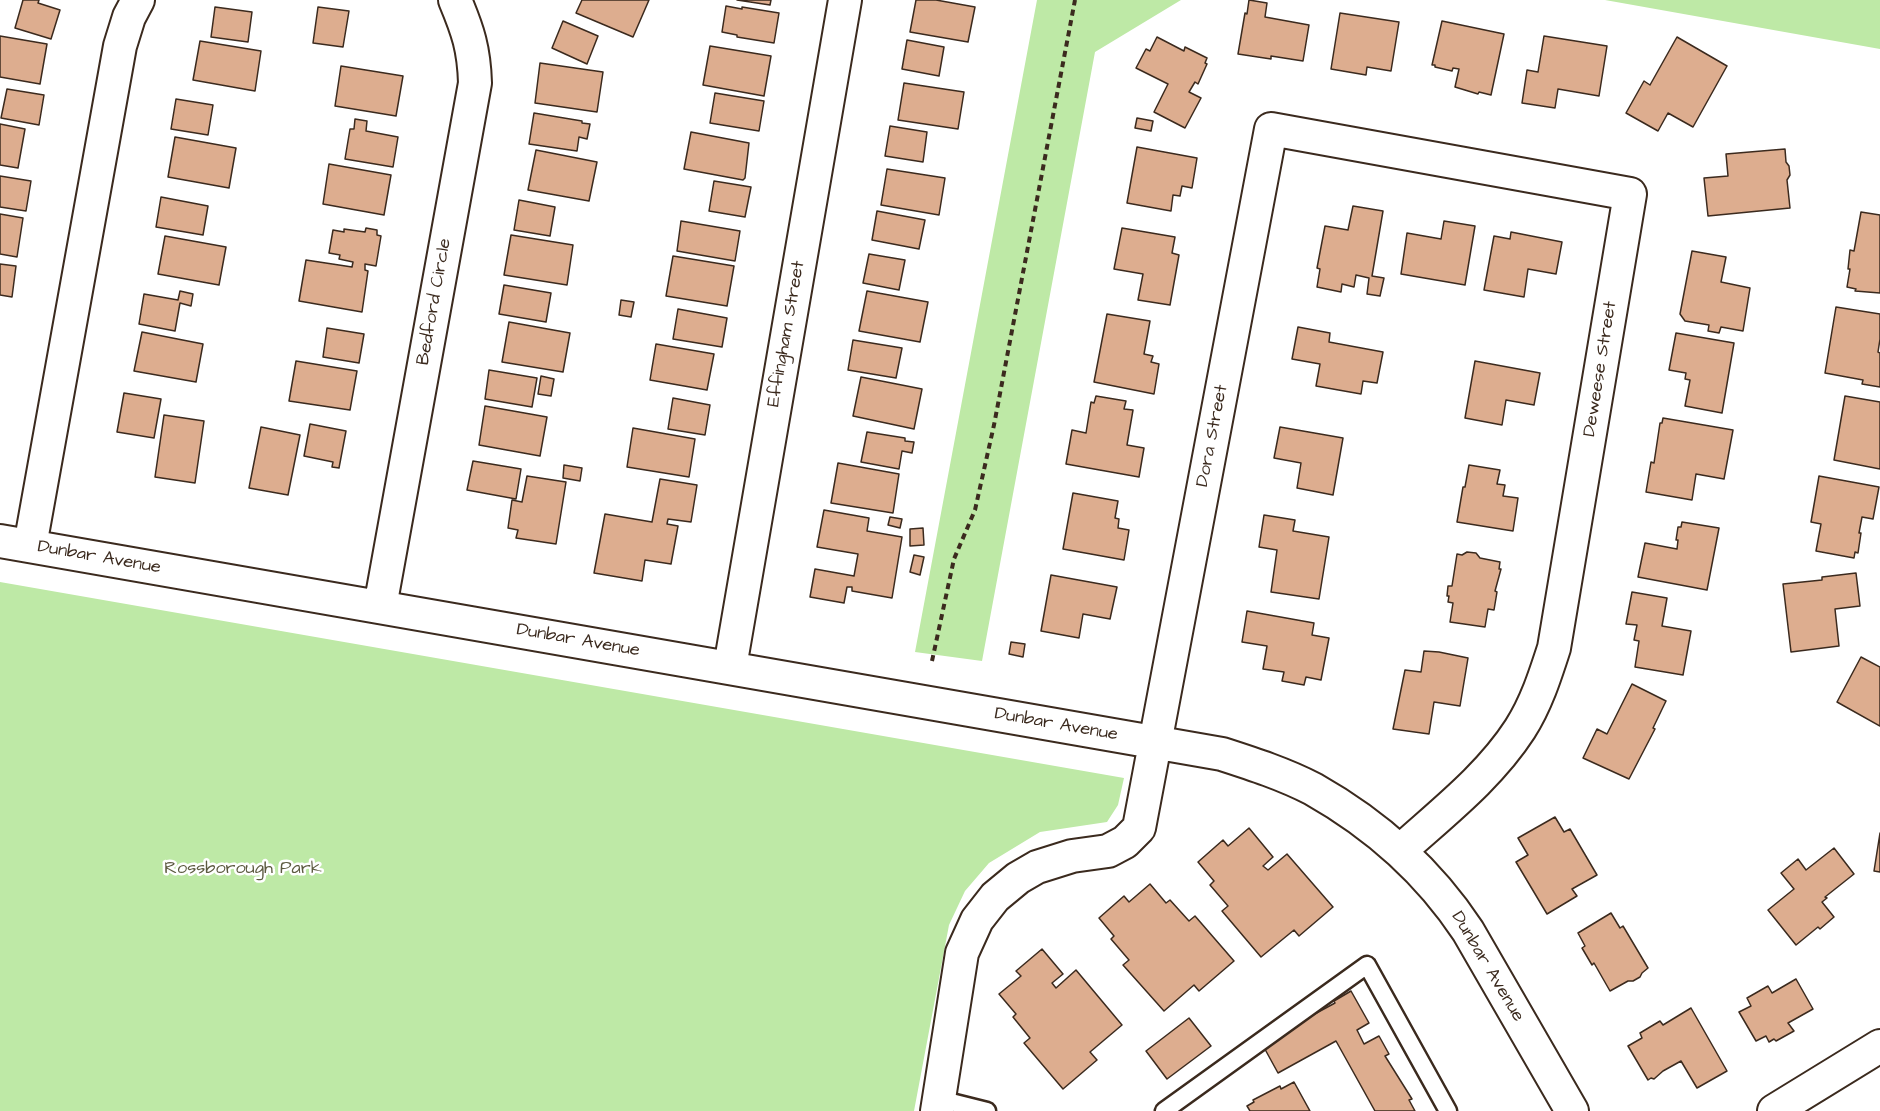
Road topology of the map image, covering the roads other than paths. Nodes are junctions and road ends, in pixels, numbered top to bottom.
1 (138, 0) edge
2 (454, 0) edge
3 (845, 0) edge
4 (1271, 129) joint
5 (15, 544) edge
6 (380, 607) junction
7 (730, 667) junction
8 (1155, 742) junction
9 (1400, 851) junction
10 (1880, 1046) edge
11 (938, 1105) edge
12 (987, 1111) edge
13 (1164, 1111) edge
14 (1448, 1111) edge
15 (1572, 1111) edge
16 (1774, 1111) edge

1 - 5 street
2 - 6 street, Bedford Circle
3 - 7 street, Effingham Street
4 - 8 street, Dora Street
4 - 9 street, Deweese Street
5 - 6 street, Dunbar Avenue
6 - 7 street, Dunbar Avenue
7 - 8 street, Dunbar Avenue
8 - 9 street, Dunbar Avenue
8 - 11 street
9 - 15 street, Dunbar Avenue
10 - 16 street
11 - 12 lane
13 - 14 lane

